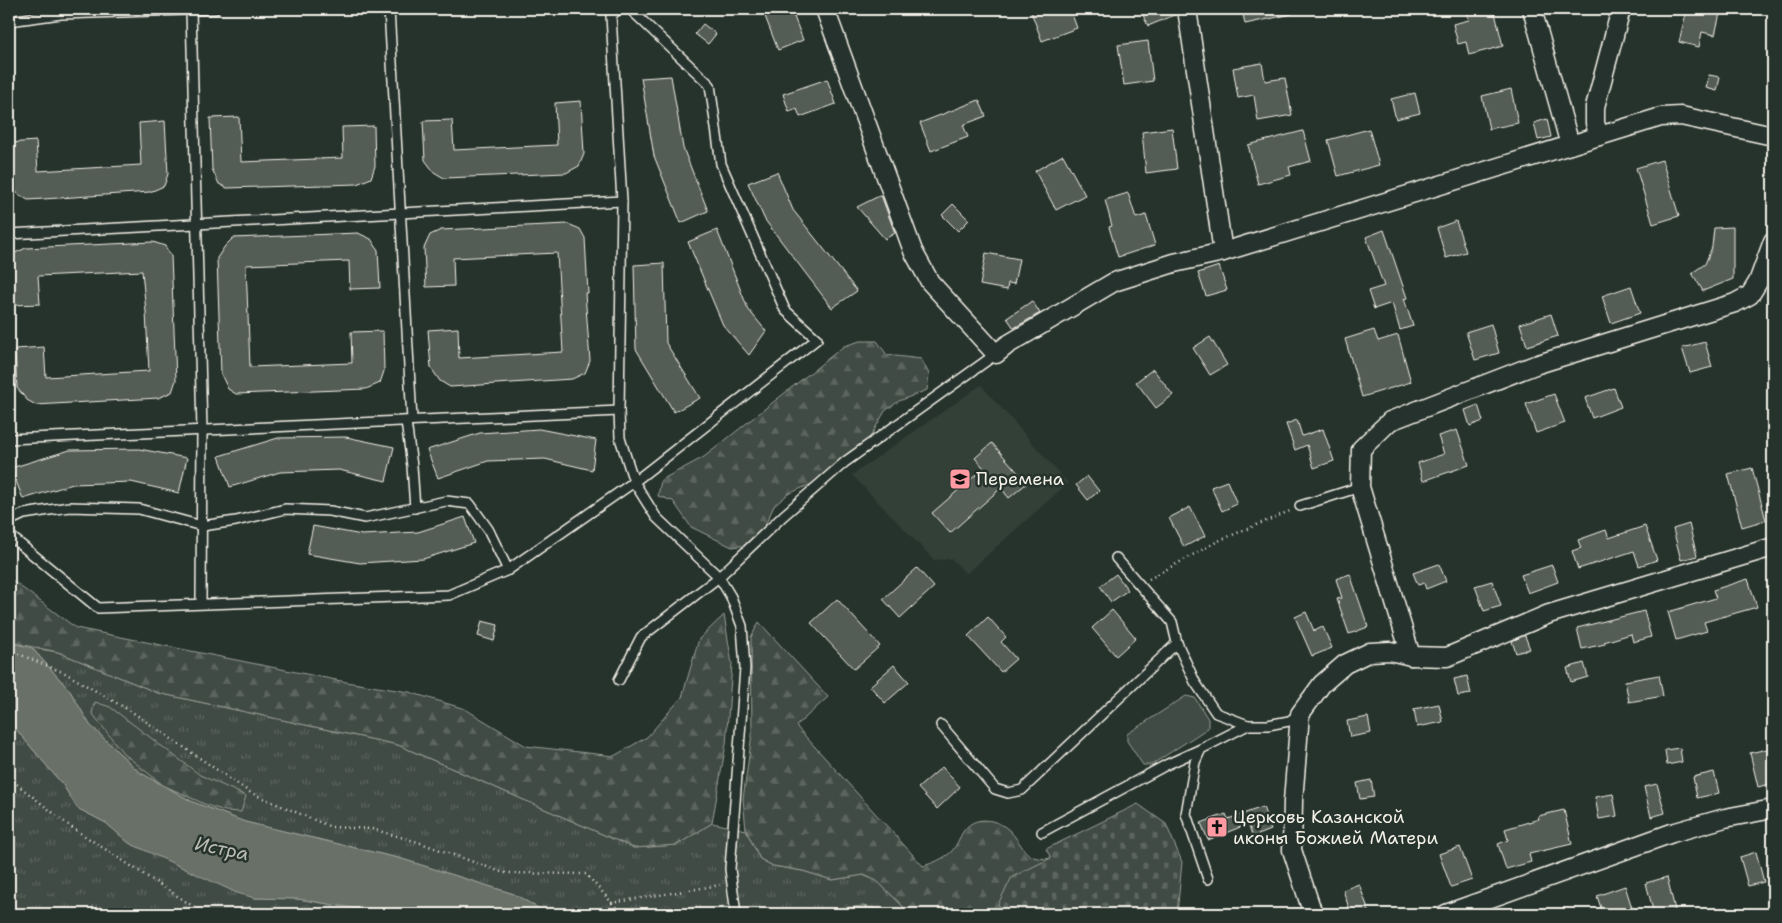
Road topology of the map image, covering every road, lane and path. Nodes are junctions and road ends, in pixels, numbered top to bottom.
1 (215, 9) edge
2 (389, 9) edge
3 (618, 9) edge
4 (630, 9) edge
5 (825, 9) edge
6 (1187, 9) edge
7 (1532, 9) edge
8 (1621, 9) edge
9 (191, 10) edge
10 (9, 21) edge
11 (1599, 136) junction
12 (1773, 136) edge
13 (1570, 144) junction
14 (622, 201) junction
15 (401, 215) junction
16 (199, 222) junction
17 (9, 234) edge
18 (1773, 240) edge
19 (1223, 252) junction
20 (996, 354) junction
21 (619, 411) junction
22 (409, 421) junction
23 (202, 430) junction
24 (9, 439) edge
25 (634, 482) junction
26 (1360, 487) junction
27 (1300, 506) joint
28 (415, 508) junction
29 (9, 521) edge
30 (202, 526) junction
31 (9, 535) edge
32 (1773, 547) edge
33 (1116, 558) dead end
34 (508, 570) junction
35 (719, 577) junction
36 (1140, 584) junction
37 (201, 603) junction
38 (1177, 643) junction
39 (9, 650) edge
40 (1411, 656) junction
41 (619, 680) dead end
42 (1300, 714) junction
43 (1248, 725) junction
44 (941, 726) dead end
45 (1201, 749) junction
46 (9, 778) edge
47 (1773, 809) edge
48 (1042, 832) dead end
49 (1208, 878) dead end
50 (732, 883) junction
51 (611, 903) junction
52 (205, 914) edge
53 (622, 914) edge
54 (736, 914) edge
55 (1313, 914) edge
56 (1446, 914) edge

1 - 9 lane
2 - 15 lane
3 - 14 lane
4 - 25 lane
5 - 20 street
6 - 19 street
7 - 13 street
8 - 11 street
9 - 10 lane
9 - 16 lane
11 - 12 street
11 - 13 street
13 - 19 street
14 - 15 lane
14 - 21 lane
15 - 16 lane
15 - 22 lane
16 - 17 lane
16 - 23 lane
18 - 26 street
19 - 20 street
20 - 35 lane
21 - 22 lane
21 - 25 lane
22 - 23 lane
22 - 28 lane
23 - 24 lane
23 - 30 lane
25 - 34 lane
25 - 35 lane
26 - 27 lane
26 - 40 street
27 - 36 path
28 - 30 lane
28 - 34 lane
29 - 30 lane
30 - 37 lane
31 - 37 lane
32 - 40 street
33 - 36 lane
34 - 37 lane
35 - 41 lane
35 - 50 lane
36 - 38 lane
38 - 43 lane
38 - 44 lane
39 - 51 path
40 - 42 street
42 - 43 lane
42 - 55 street
43 - 45 lane
45 - 48 lane
45 - 49 lane
46 - 52 path
47 - 56 street
50 - 51 path
50 - 54 lane
51 - 53 path

